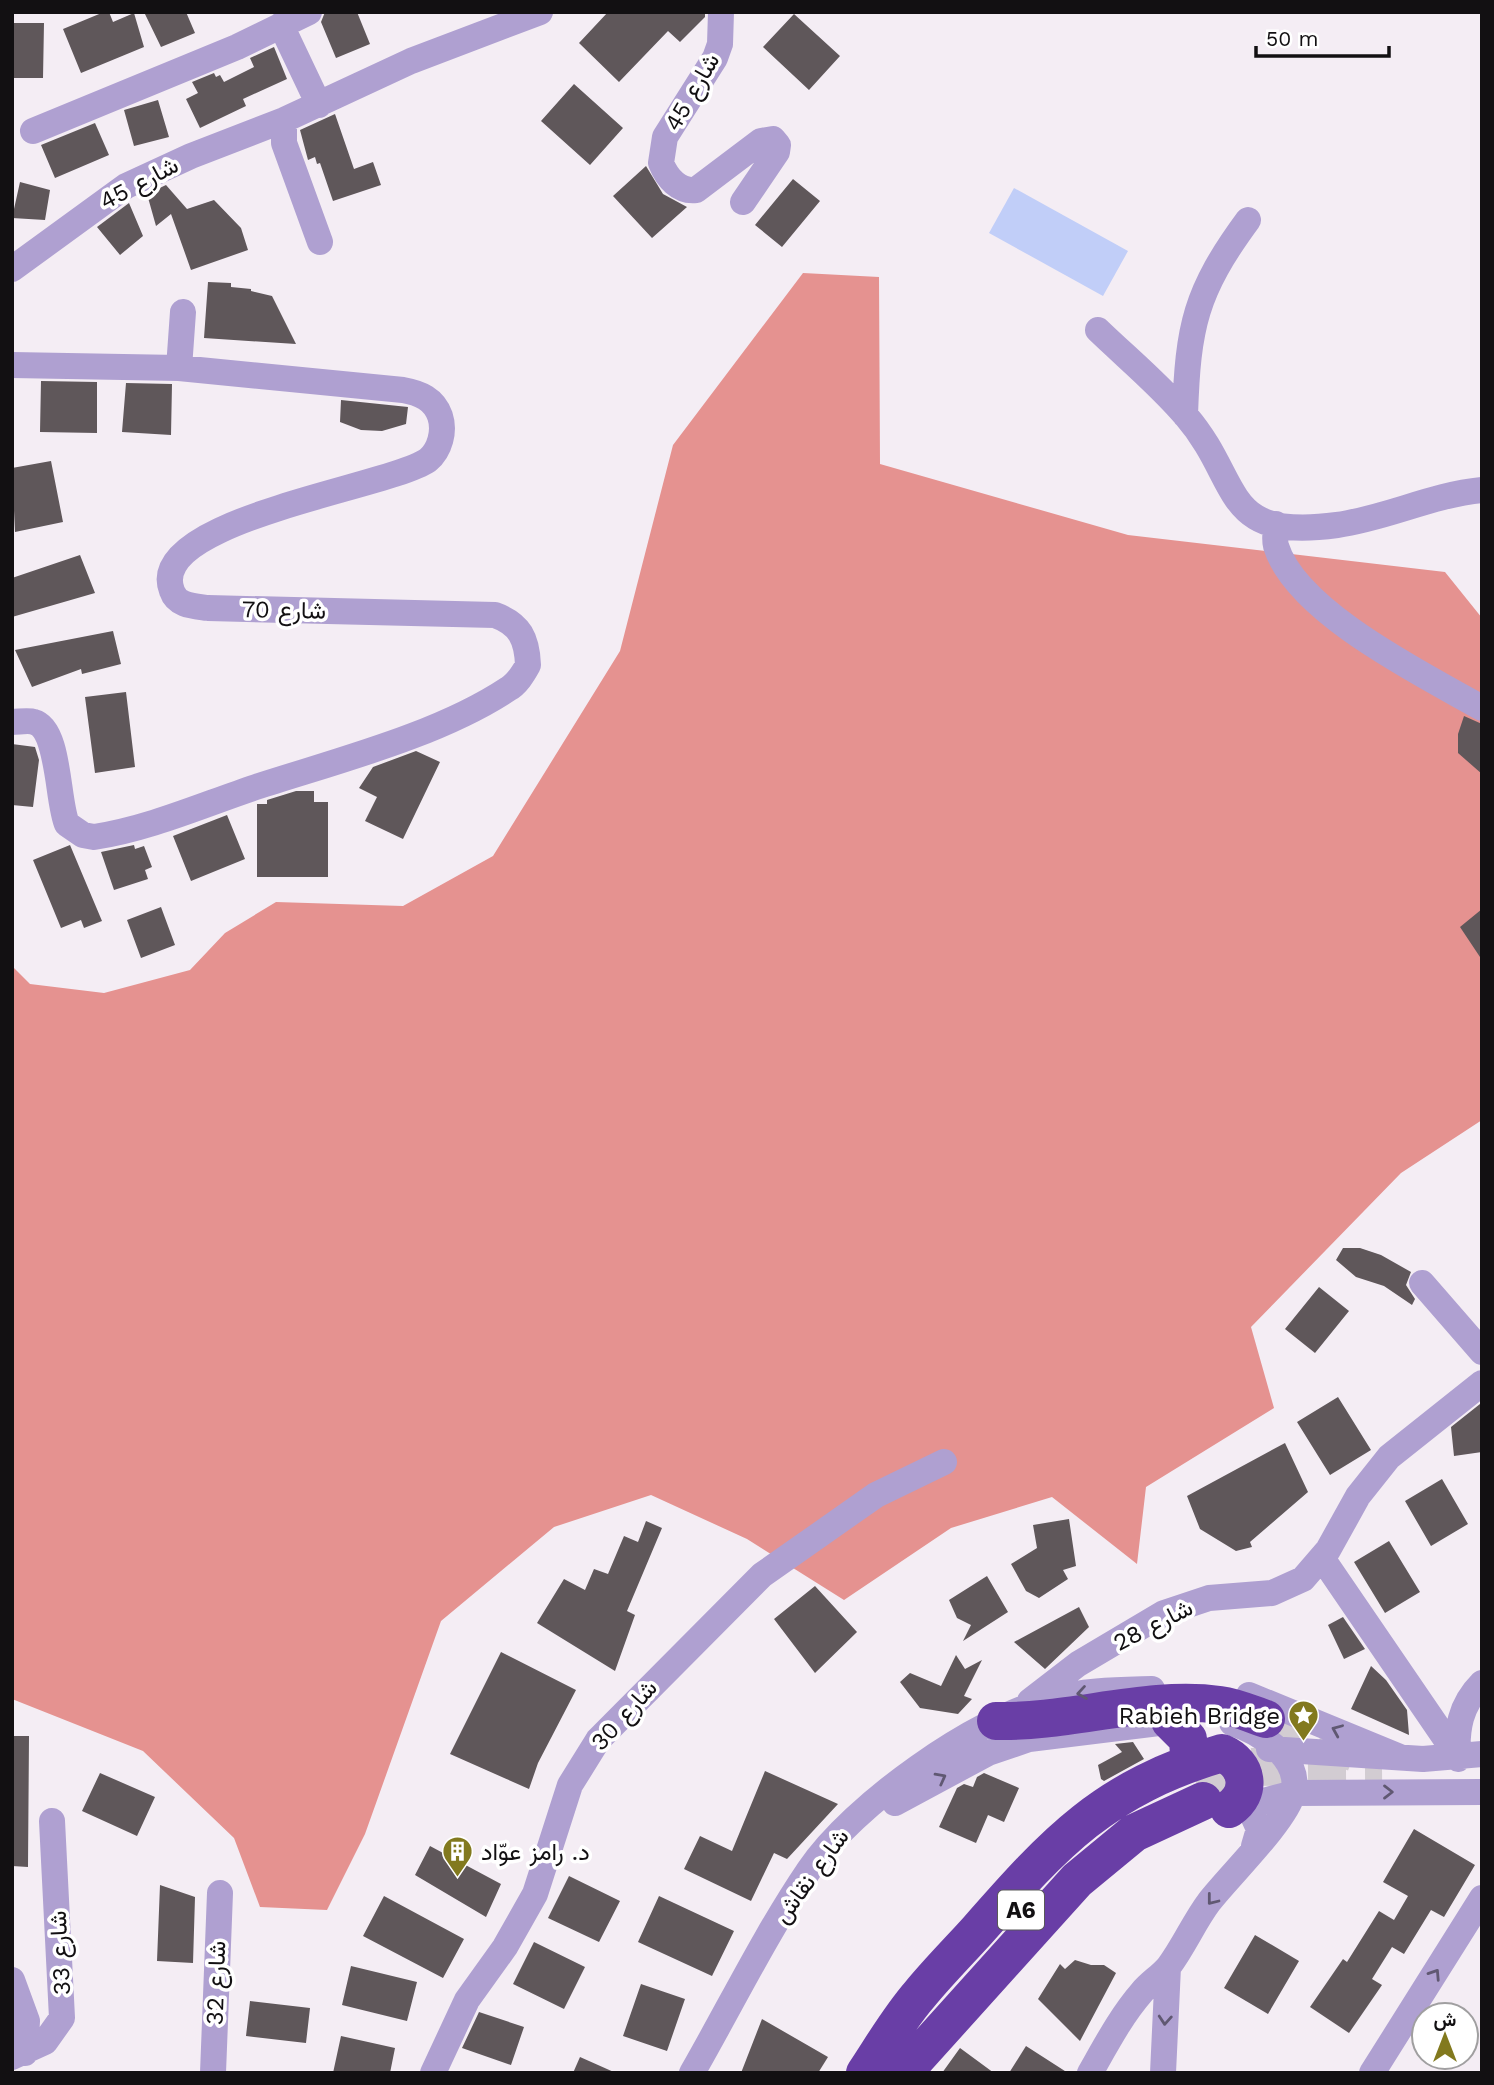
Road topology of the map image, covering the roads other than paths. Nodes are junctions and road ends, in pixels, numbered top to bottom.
1 (309, 12) edge
2 (540, 12) edge
3 (721, 12) edge
4 (281, 25) junction
5 (319, 104) junction
6 (284, 120) junction
7 (33, 131) dead end
8 (743, 202) dead end
9 (1248, 220) dead end
10 (320, 242) dead end
11 (12, 269) edge
12 (183, 312) dead end
13 (1098, 330) dead end
14 (12, 365) edge
15 (179, 368) junction
16 (1185, 415) junction
17 (1480, 494) edge
18 (1276, 524) junction
19 (1482, 708) edge
20 (12, 722) edge
21 (1422, 1283) dead end
22 (1482, 1352) edge
23 (1482, 1383) edge
24 (944, 1462) dead end
25 (1325, 1554) junction
26 (1119, 1642) junction
27 (1482, 1683) edge
28 (1146, 1689) junction
29 (1009, 1715) junction
30 (1170, 1721) junction
31 (1280, 1733) junction
32 (1222, 1753) junction
33 (1470, 1756) edge
34 (1400, 1757) junction
35 (1471, 1792) edge
36 (1212, 1793) junction
37 (1294, 1793) junction
38 (863, 1810) junction
39 (52, 1821) dead end
40 (1254, 1846) junction
41 (220, 1893) dead end
42 (1482, 1898) edge
43 (1168, 1967) junction
44 (12, 1980) edge
45 (18, 2055) edge
46 (214, 2073) edge
47 (433, 2073) edge
48 (692, 2073) edge
49 (865, 2073) edge
50 (873, 2073) edge
51 (903, 2073) edge
52 (1090, 2073) edge
53 (1163, 2073) edge
54 (1372, 2073) edge

1 - 4 street
2 - 5 street, شارع 45
3 - 8 street, شارع 45
4 - 5 street
4 - 7 street
5 - 6 street, شارع 45
6 - 10 street
6 - 11 street, شارع 45
9 - 16 street
12 - 15 street
13 - 16 street
14 - 15 street, شارع 70
15 - 20 street, شارع 70
16 - 18 street
17 - 18 street
18 - 19 street
21 - 22 street
23 - 25 street, شارع 28
24 - 47 street, شارع 30
25 - 26 street, شارع 28
25 - 33 street
26 - 28 street
26 - 29 street, شارع 28
27 - 33 street
28 -> 29 street
28 - 31 street
29 - 31 highway
29 - 38 street, شارع نقاش
30 - 31 street
30 - 36 highway
38 -> 30 street
31 - 32 street
31 - 34 street
34 -> 31 street
31 - 37 street
32 - 36 highway
32 - 36 highway
33 - 34 street
33 - 35 street
37 -> 35 street
36 - 37 street
36 - 40 street
36 - 49 highway
36 - 50 highway, A6
36 - 51 highway, A6
37 - 40 street
38 - 48 street, شارع نقاش
39 - 45 street, شارع 33
40 -> 43 street
41 - 46 street, شارع 32
54 -> 42 street
43 - 52 street
43 -> 53 street
44 - 45 street

